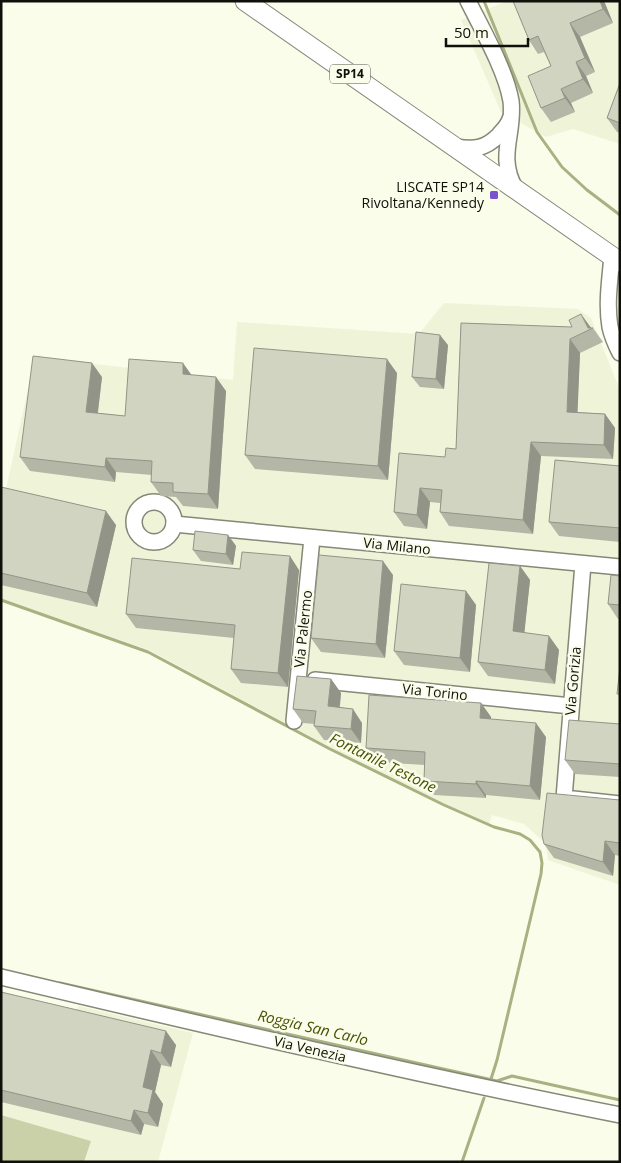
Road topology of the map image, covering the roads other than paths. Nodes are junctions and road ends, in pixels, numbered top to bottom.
1 (245, 1) edge
2 (468, 1) edge
3 (511, 118) junction
4 (456, 147) junction
5 (515, 188) junction
6 (616, 259) edge
7 (620, 297) edge
8 (609, 320) junction
9 (620, 353) edge
10 (174, 524) dead end
11 (312, 538) junction
12 (583, 564) junction
13 (620, 567) edge
14 (298, 678) junction
15 (574, 715) junction
16 (294, 721) edge
17 (620, 804) edge
18 (1, 977) edge
19 (620, 1115) edge

1 - 4 main road, SP14
2 - 3 street
3 - 4 street
3 - 5 street
4 - 5 main road, SP14
5 - 6 main road, SP14
6 - 8 street
7 - 8 street
8 - 9 street
10 - 11 street, Via Milano
11 - 12 street, Via Milano
11 - 14 street, Via Palermo
12 - 13 street, Via Milano
12 - 15 street, Via Gorizia
14 - 15 street, Via Torino
14 - 16 street, Via Palermo
15 - 17 street, Via Gorizia
18 - 19 street, Via Venezia

